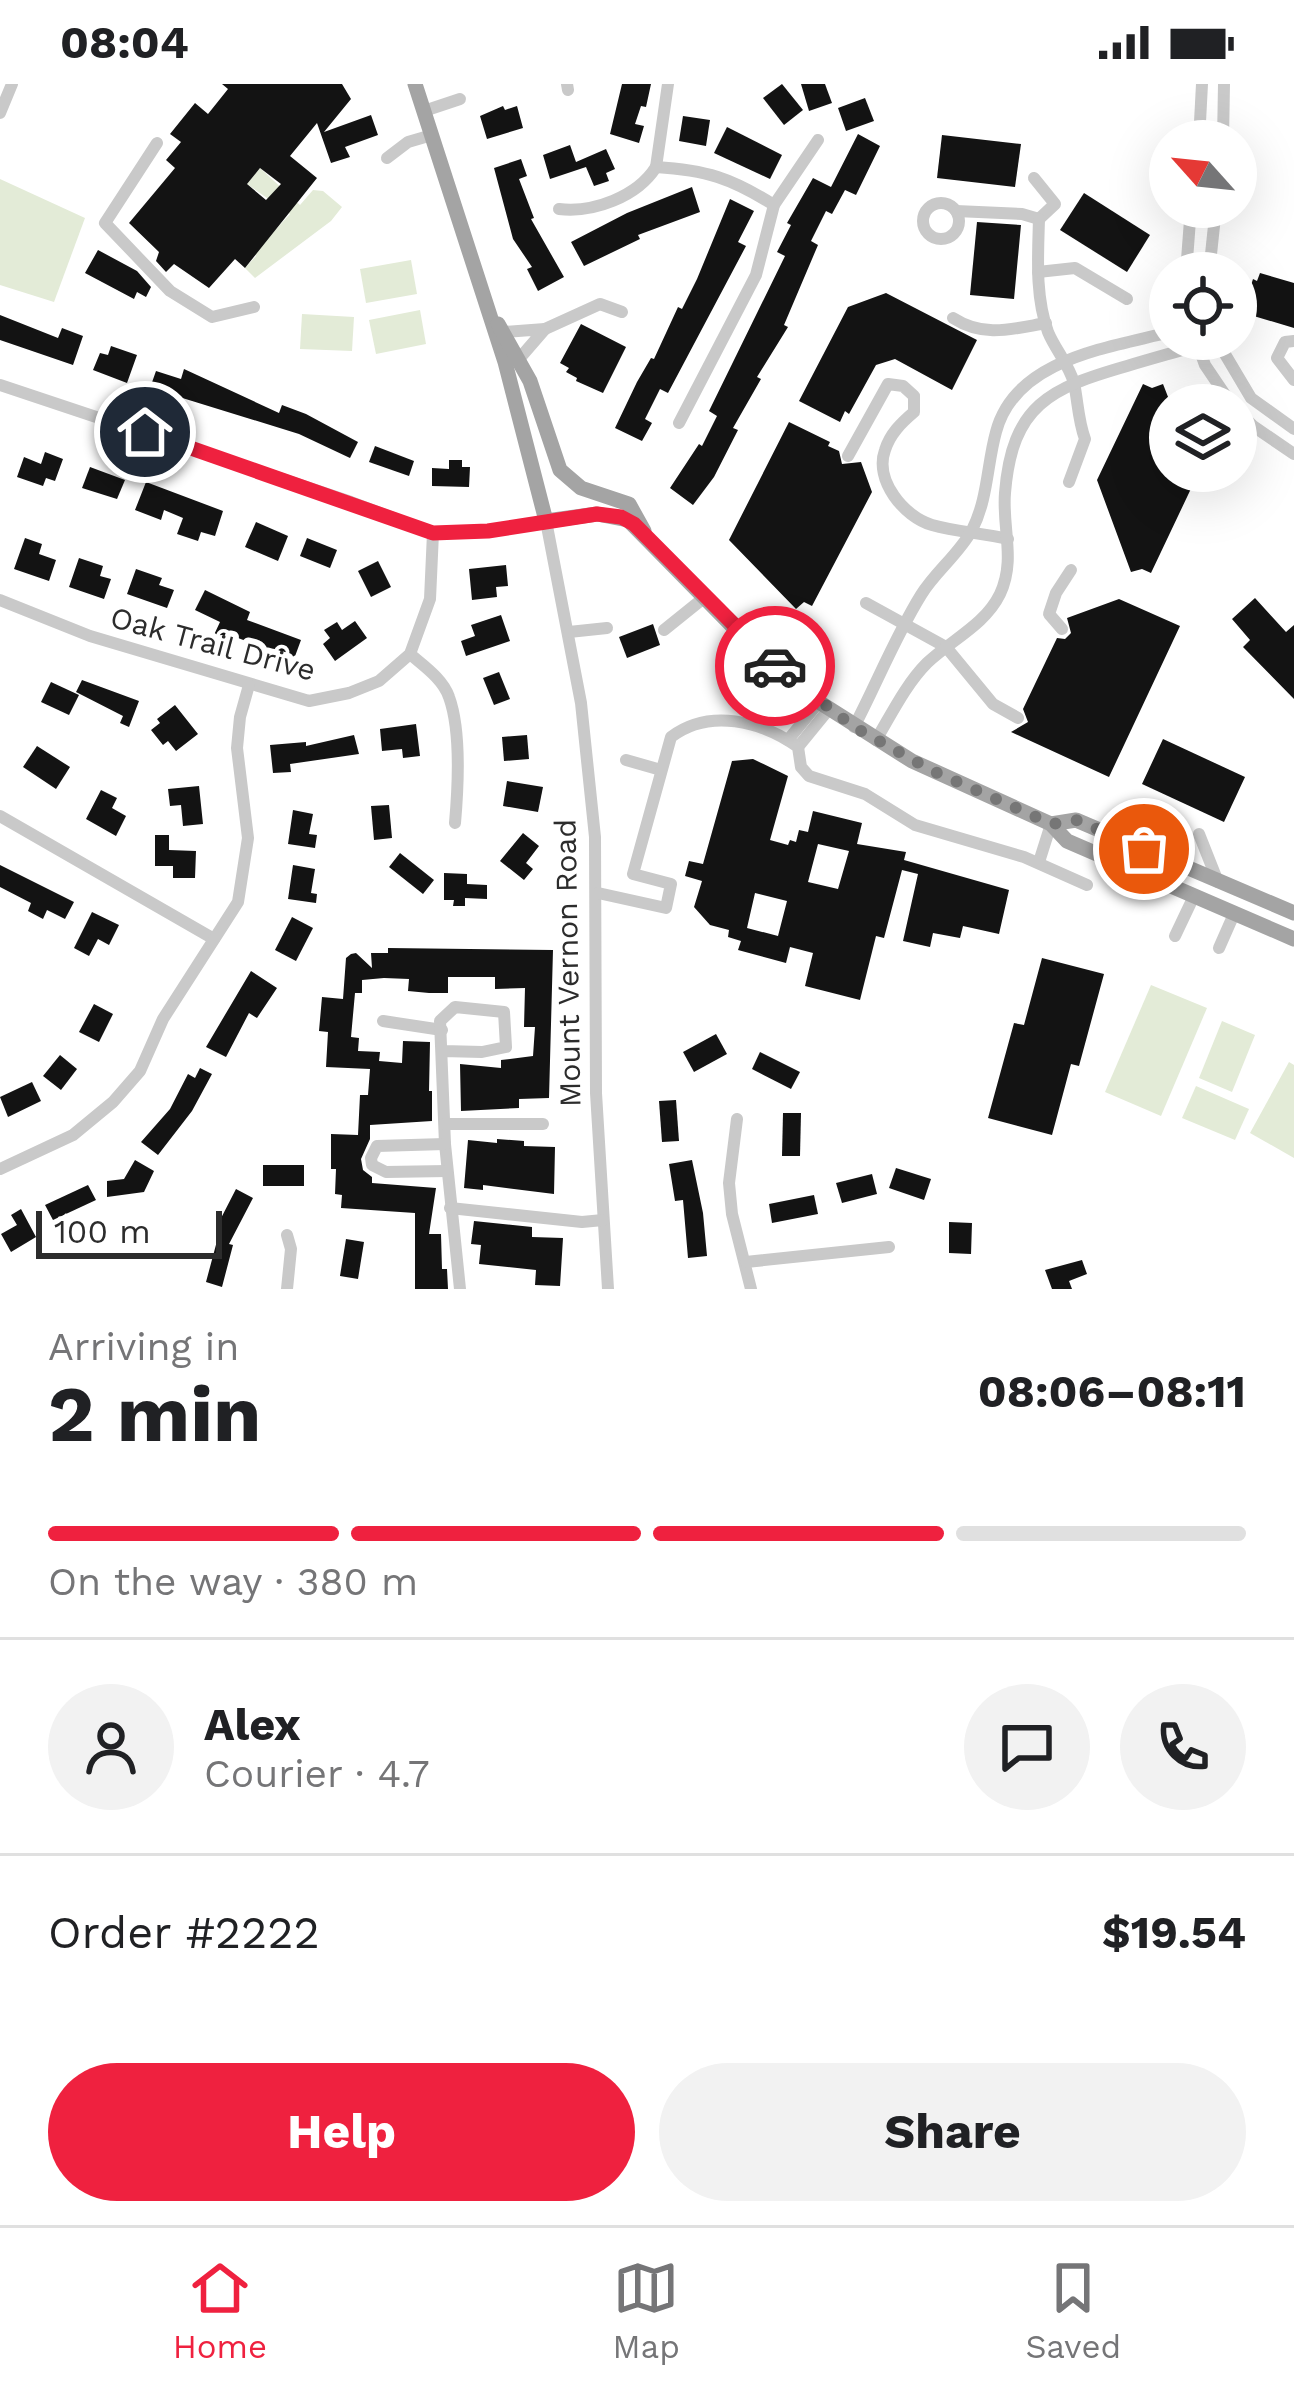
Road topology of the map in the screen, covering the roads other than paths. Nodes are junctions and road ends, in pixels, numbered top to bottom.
1 (12, 84) edge
2 (415, 84) edge
3 (668, 84) edge
4 (1202, 84) edge
5 (1225, 84) edge
6 (460, 99) dead end
7 (0, 112) edge
8 (424, 112) junction
9 (1200, 120) edge
10 (1224, 120) edge
11 (431, 134) junction
12 (818, 140) dead end
13 (157, 143) dead end
14 (387, 158) dead end
15 (656, 167) junction
16 (1034, 178) dead end
17 (774, 205) junction
18 (559, 209) dead end
19 (956, 211) dead end
20 (1039, 219) junction
21 (1038, 272) junction
22 (1126, 299) dead end
23 (254, 307) dead end
24 (622, 312) dead end
25 (490, 314) junction
26 (952, 318) dead end
27 (1046, 322) junction
28 (545, 329) junction
29 (504, 332) junction
30 (1149, 338) edge
31 (1294, 341) edge
32 (1149, 357) edge
33 (519, 359) junction
34 (1228, 360) edge
35 (1064, 362) junction
36 (1294, 380) edge
37 (1073, 381) junction
38 (0, 386) edge
39 (679, 423) dead end
40 (1257, 429) edge
41 (1294, 429) edge
42 (856, 439) junction
43 (1294, 454) edge
44 (882, 455) junction
45 (848, 456) dead end
46 (1069, 482) dead end
47 (545, 521) junction
48 (934, 525) junction
49 (971, 530) junction
50 (433, 533) junction
51 (644, 534) junction
52 (1008, 539) junction
53 (950, 560) junction
54 (1071, 570) dead end
55 (705, 597) junction
56 (0, 600) edge
57 (866, 603) dead end
58 (906, 624) junction
59 (608, 628) dead end
60 (1062, 629) dead end
61 (664, 630) dead end
62 (569, 632) junction
63 (946, 647) junction
64 (410, 654) junction
65 (250, 685) junction
66 (824, 705) junction
67 (1018, 718) dead end
68 (854, 727) junction
69 (876, 740) junction
70 (793, 744) junction
71 (626, 760) dead end
72 (661, 770) junction
73 (1148, 812) dead end
74 (0, 816) edge
75 (455, 824) dead end
76 (1052, 824) junction
77 (1106, 833) junction
78 (1199, 834) dead end
79 (1040, 862) junction
80 (1218, 882) junction
81 (1087, 885) dead end
82 (598, 893) junction
83 (1194, 896) junction
84 (1294, 913) edge
85 (1234, 914) junction
86 (1175, 936) dead end
87 (214, 939) junction
88 (1294, 939) edge
89 (1219, 948) dead end
90 (383, 1021) dead end
91 (442, 1030) junction
92 (443, 1051) junction
93 (737, 1119) dead end
94 (445, 1124) junction
95 (543, 1124) dead end
96 (445, 1144) junction
97 (0, 1169) edge
98 (447, 1171) junction
99 (450, 1208) junction
100 (603, 1220) junction
101 (287, 1234) dead end
102 (890, 1247) dead end
103 (746, 1262) junction
104 (287, 1289) edge
105 (460, 1289) edge
106 (608, 1289) edge
107 (752, 1289) edge

1 - 7 street
2 - 8 main road, Mount Vernon Road
3 - 15 street
4 - 9 street
5 - 10 street
6 - 8 street
8 - 11 main road, Mount Vernon Road
11 - 14 street
11 - 25 main road, Mount Vernon Road
12 - 17 street
13 - 23 street
15 - 17 street
15 - 18 street
16 - 20 street
17 - 39 street
19 - 20 street
20 - 21 street
21 - 22 street
21 - 27 street
24 - 28 street
25 - 29 main road
25 - 47 main road, Mount Vernon Road
26 - 27 street
27 - 35 street
28 - 29 street
28 - 33 street
29 - 33 main road
30 - 35 street
31 - 36 street
32 - 37 street
33 - 51 main road
34 - 41 street
35 - 37 street
35 - 49 street
37 - 46 street
37 - 52 street
38 - 50 street
40 - 43 street
42 - 44 street
42 - 44 street
42 - 45 street
44 - 48 street
47 - 50 street
47 - 51 main road
47 - 62 street, Mount Vernon Road
48 - 49 street
48 - 53 street
49 - 52 street
49 - 53 street
50 - 64 street
51 - 55 main road
52 - 63 street
53 - 58 street
54 - 60 street
55 - 61 street
55 - 66 main road
56 - 65 street, Oak Trail Drive
57 - 58 street
58 - 63 street
58 - 68 street
59 - 62 street
62 - 82 street, Mount Vernon Road
63 - 67 street
63 - 69 street
64 - 65 street, Oak Trail Drive
64 - 75 street
65 - 87 street
66 - 68 main road
66 - 70 street
68 - 69 main road
69 - 76 main road
70 - 72 street
70 - 79 street
71 - 72 street
72 - 82 street
73 - 77 street
74 - 87 street
76 - 77 main road
76 - 79 street
76 - 83 main road
77 - 80 main road
78 - 80 street
79 - 81 street
80 - 84 main road
82 - 100 street, Mount Vernon Road
83 - 85 main road
83 - 86 street
85 - 88 main road
85 - 89 street
87 - 97 street
90 - 91 street
91 - 92 street
91 - 92 street
92 - 94 street
93 - 103 street
94 - 95 street
94 - 96 street
96 - 98 street
96 - 98 street
98 - 99 street
99 - 100 street
99 - 105 street
100 - 106 street, Mount Vernon Road
101 - 104 street
102 - 103 street
103 - 107 street

